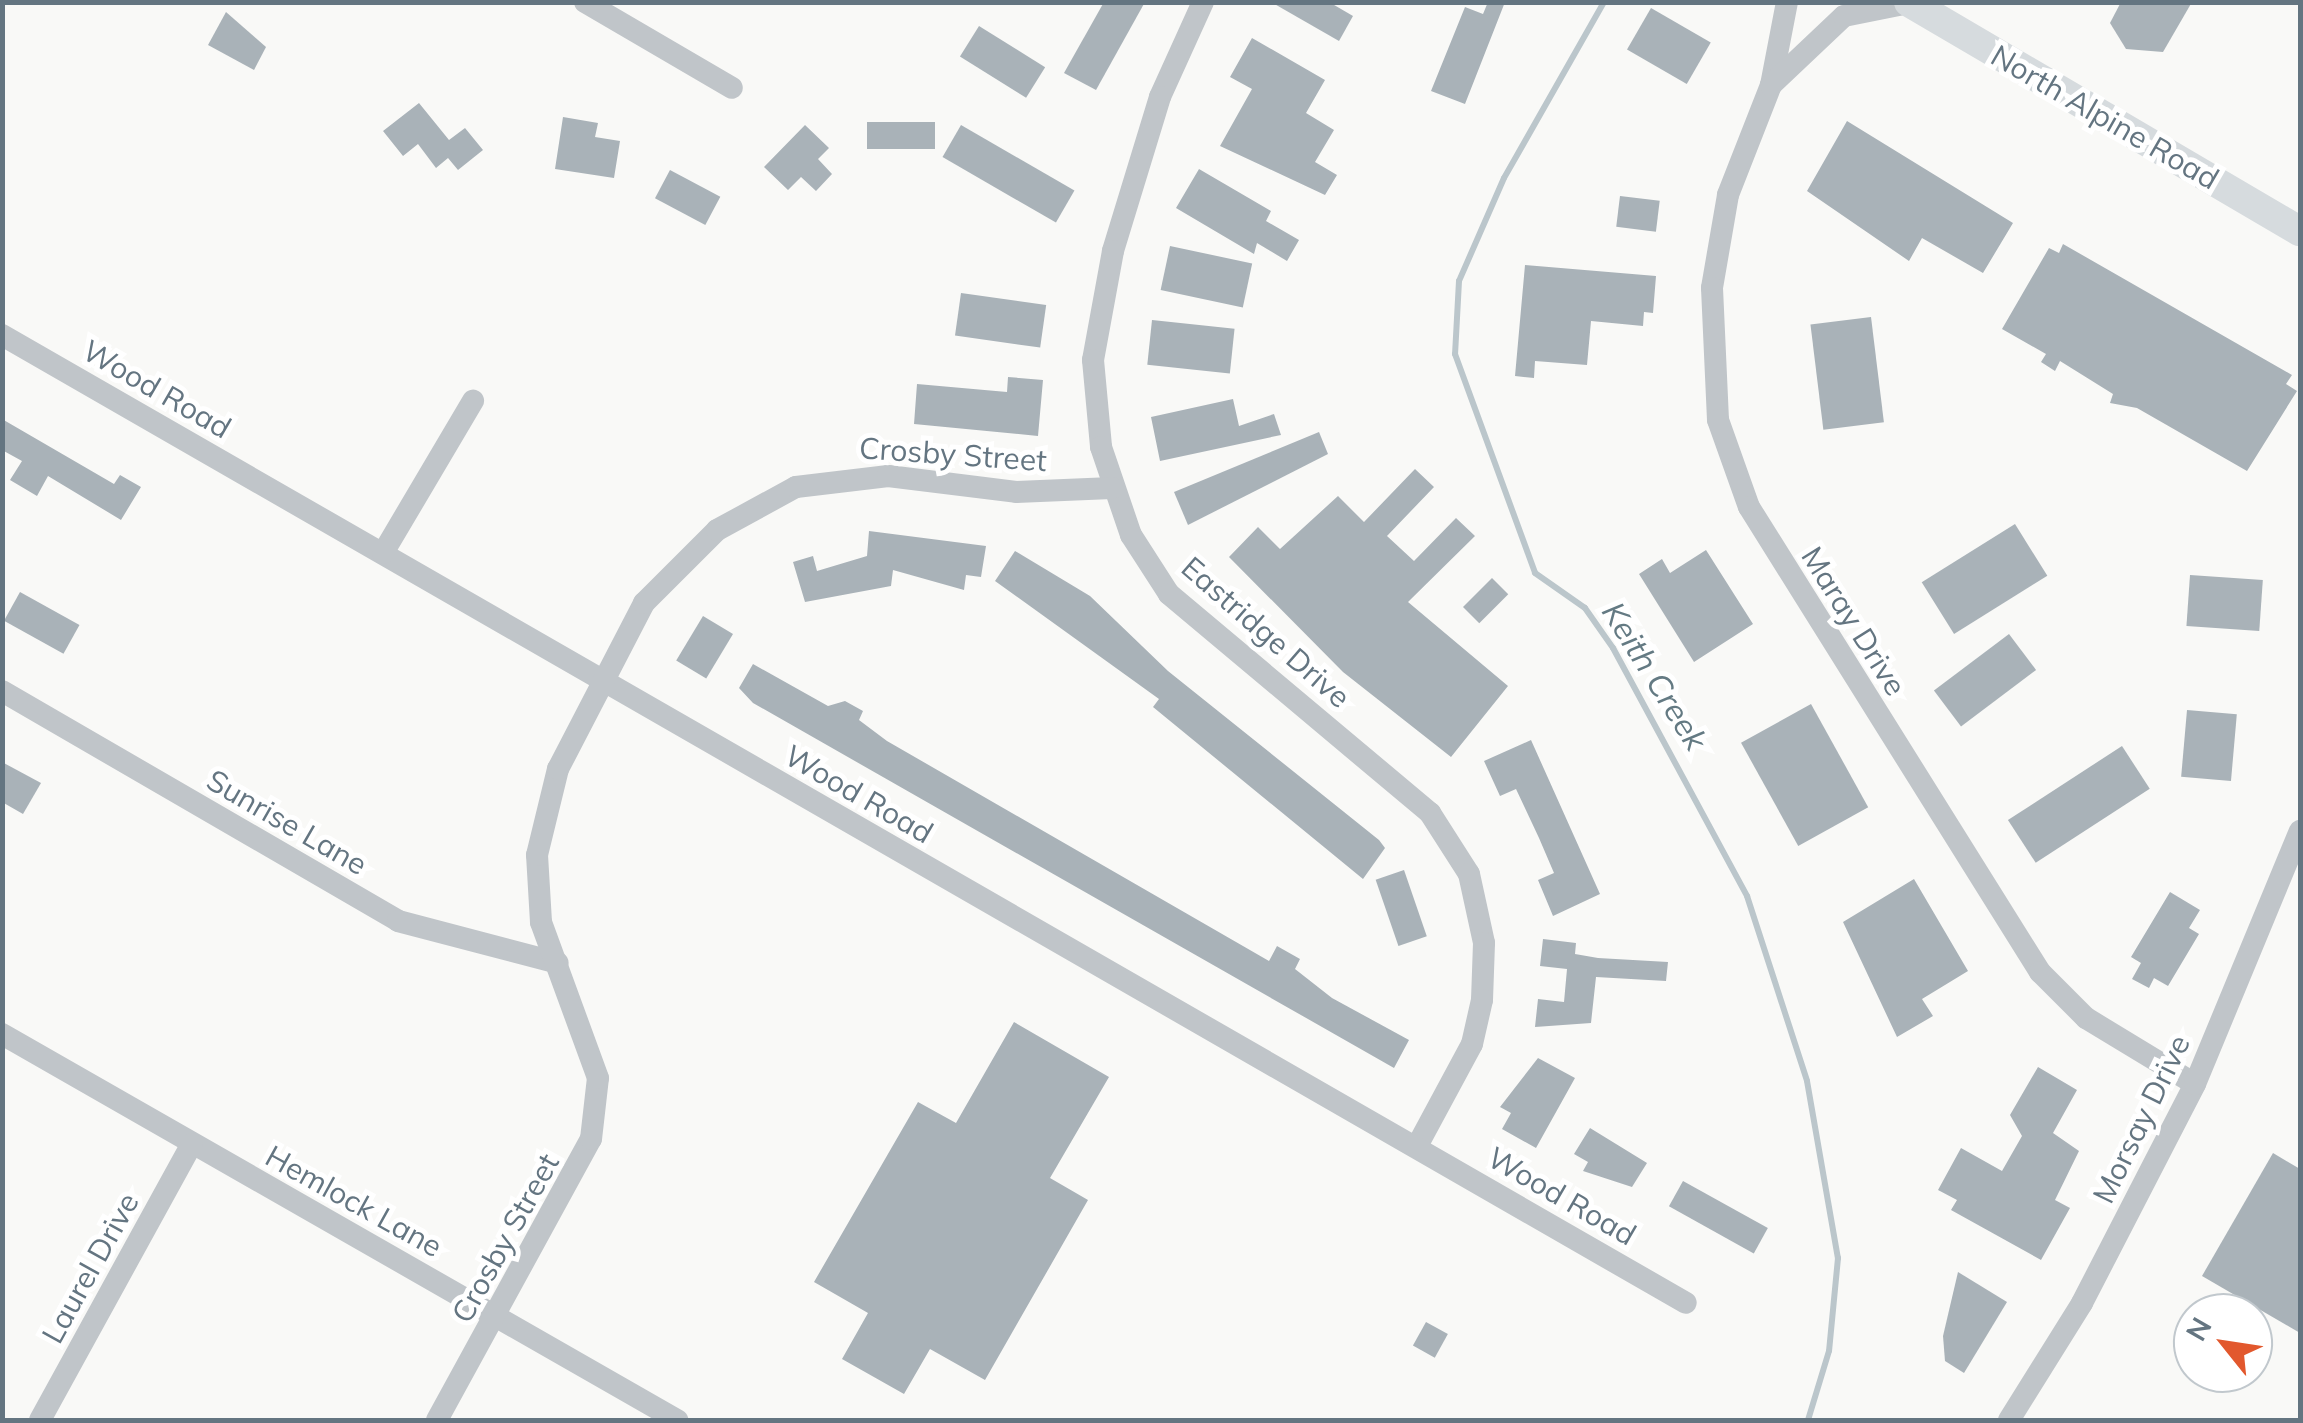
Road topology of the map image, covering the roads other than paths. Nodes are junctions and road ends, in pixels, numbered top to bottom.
1 (585, 2) edge
2 (1203, 2) edge
3 (1787, 2) edge
4 (1909, 3) edge
5 (1772, 85) junction
6 (732, 88) dead end
7 (2300, 231) edge
8 (2, 335) edge
9 (473, 401) dead end
10 (1112, 488) junction
11 (384, 553) junction
12 (598, 678) junction
13 (2, 691) edge
14 (2300, 832) edge
15 (558, 963) junction
16 (2, 1034) edge
17 (2195, 1084) junction
18 (192, 1144) junction
19 (1417, 1146) junction
20 (1686, 1304) dead end
21 (495, 1315) junction
22 (40, 1420) edge
23 (437, 1420) edge
24 (676, 1420) edge
25 (2008, 1420) edge

1 - 6 street
2 - 10 street, Eastridge Drive
3 - 5 street
4 - 5 street
4 - 7 main road, North Alpine Road
5 - 17 street, Maray Drive
8 - 11 street, Wood Road
9 - 11 street
10 - 12 street, Crosby Street
10 - 19 street, Eastridge Drive
11 - 12 street, Wood Road
12 - 15 street, Crosby Street
12 - 19 street, Wood Road
13 - 15 street, Sunrise Lane
14 - 17 street, Morsay Drive
15 - 21 street, Crosby Street
16 - 18 street, Hemlock Lane
17 - 25 street, Morsay Drive
18 - 21 street, Hemlock Lane
18 - 22 street, Laurel Drive
19 - 20 street, Wood Road
21 - 23 street, Crosby Street
21 - 24 street, Hemlock Lane

